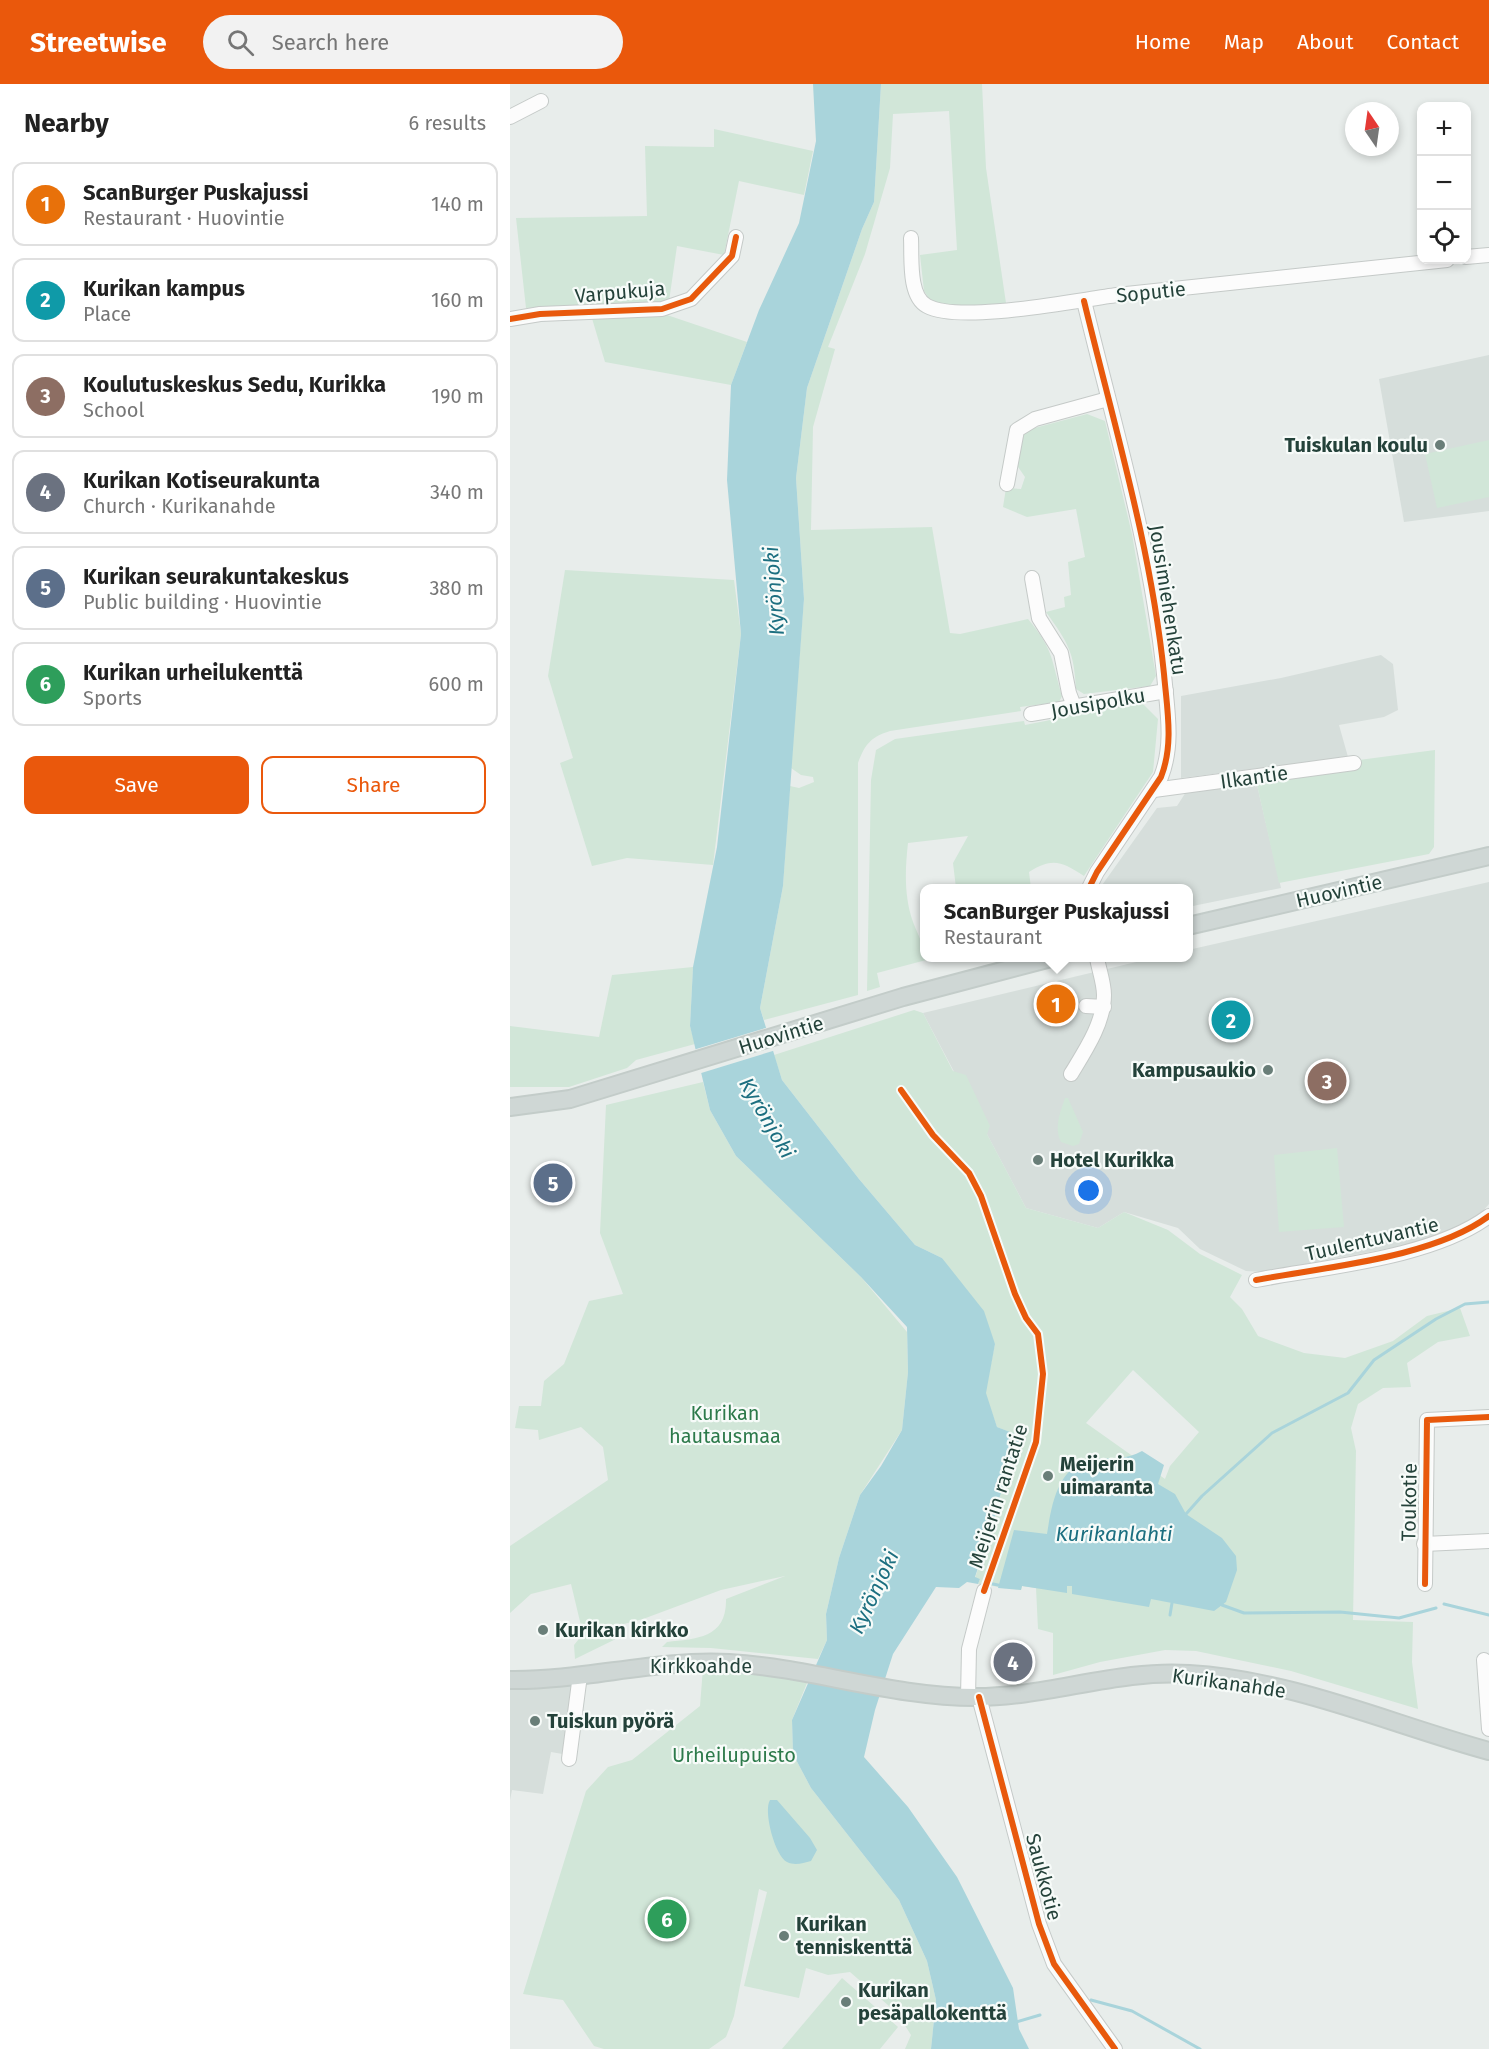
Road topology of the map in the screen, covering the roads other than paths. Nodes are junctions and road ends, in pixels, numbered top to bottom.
1 (541, 101) dead end
2 (510, 117) edge
3 (736, 237) dead end
4 (910, 238) dead end
5 (1489, 255) edge
6 (1471, 257) edge
7 (1417, 263) edge
8 (1084, 301) junction
9 (510, 319) edge
10 (1108, 399) junction
11 (1007, 484) dead end
12 (1032, 578) dead end
13 (1166, 691) junction
14 (1074, 706) junction
15 (1031, 714) dead end
16 (1354, 763) dead end
17 (1154, 790) junction
18 (1489, 856) edge
19 (1091, 884) edge
20 (1193, 925) edge
21 (1032, 962) edge
22 (1097, 962) edge
23 (1086, 1006) dead end
24 (1104, 1007) junction
25 (1071, 1074) dead end
26 (510, 1107) edge
27 (1489, 1216) edge
28 (1256, 1280) dead end
29 (1489, 1417) edge
30 (1489, 1540) edge
31 (1424, 1544) junction
32 (1425, 1584) dead end
33 (984, 1591) dead end
34 (1484, 1660) dead end
35 (580, 1675) junction
36 (510, 1680) edge
37 (890, 1691) joint
38 (973, 1697) junction
39 (1489, 1729) edge
40 (1489, 1751) edge
41 (569, 1759) dead end
42 (1115, 2049) edge

1 - 2 street
3 - 9 street, Varpukuja
4 - 8 street, Soputie
5 - 6 street
7 - 8 street, Soputie
8 - 10 street, Jousimiehenkatu
10 - 11 street
10 - 13 street, Jousimiehenkatu
12 - 14 street
13 - 14 street, Jousipolku
13 - 17 street, Jousimiehenkatu
14 - 15 street, Jousipolku
16 - 17 street, Ilkantie
17 - 19 street, Jousimiehenkatu
18 - 20 main road, Huovintie
21 - 26 main road, Huovintie
22 - 24 street
23 - 24 street
24 - 25 street
27 - 28 street, Tuulentuvantie
29 - 31 street, Toukotie
30 - 31 street
31 - 32 street, Toukotie
33 - 38 street, Meijerin rantatie
34 - 39 street
35 - 36 main road, Kirkkoahde
35 - 37 main road, Kirkkoahde
35 - 41 street
37 - 38 main road, Kurikanahde
38 - 40 main road, Kurikanahde
38 - 42 street, Saukkotie

